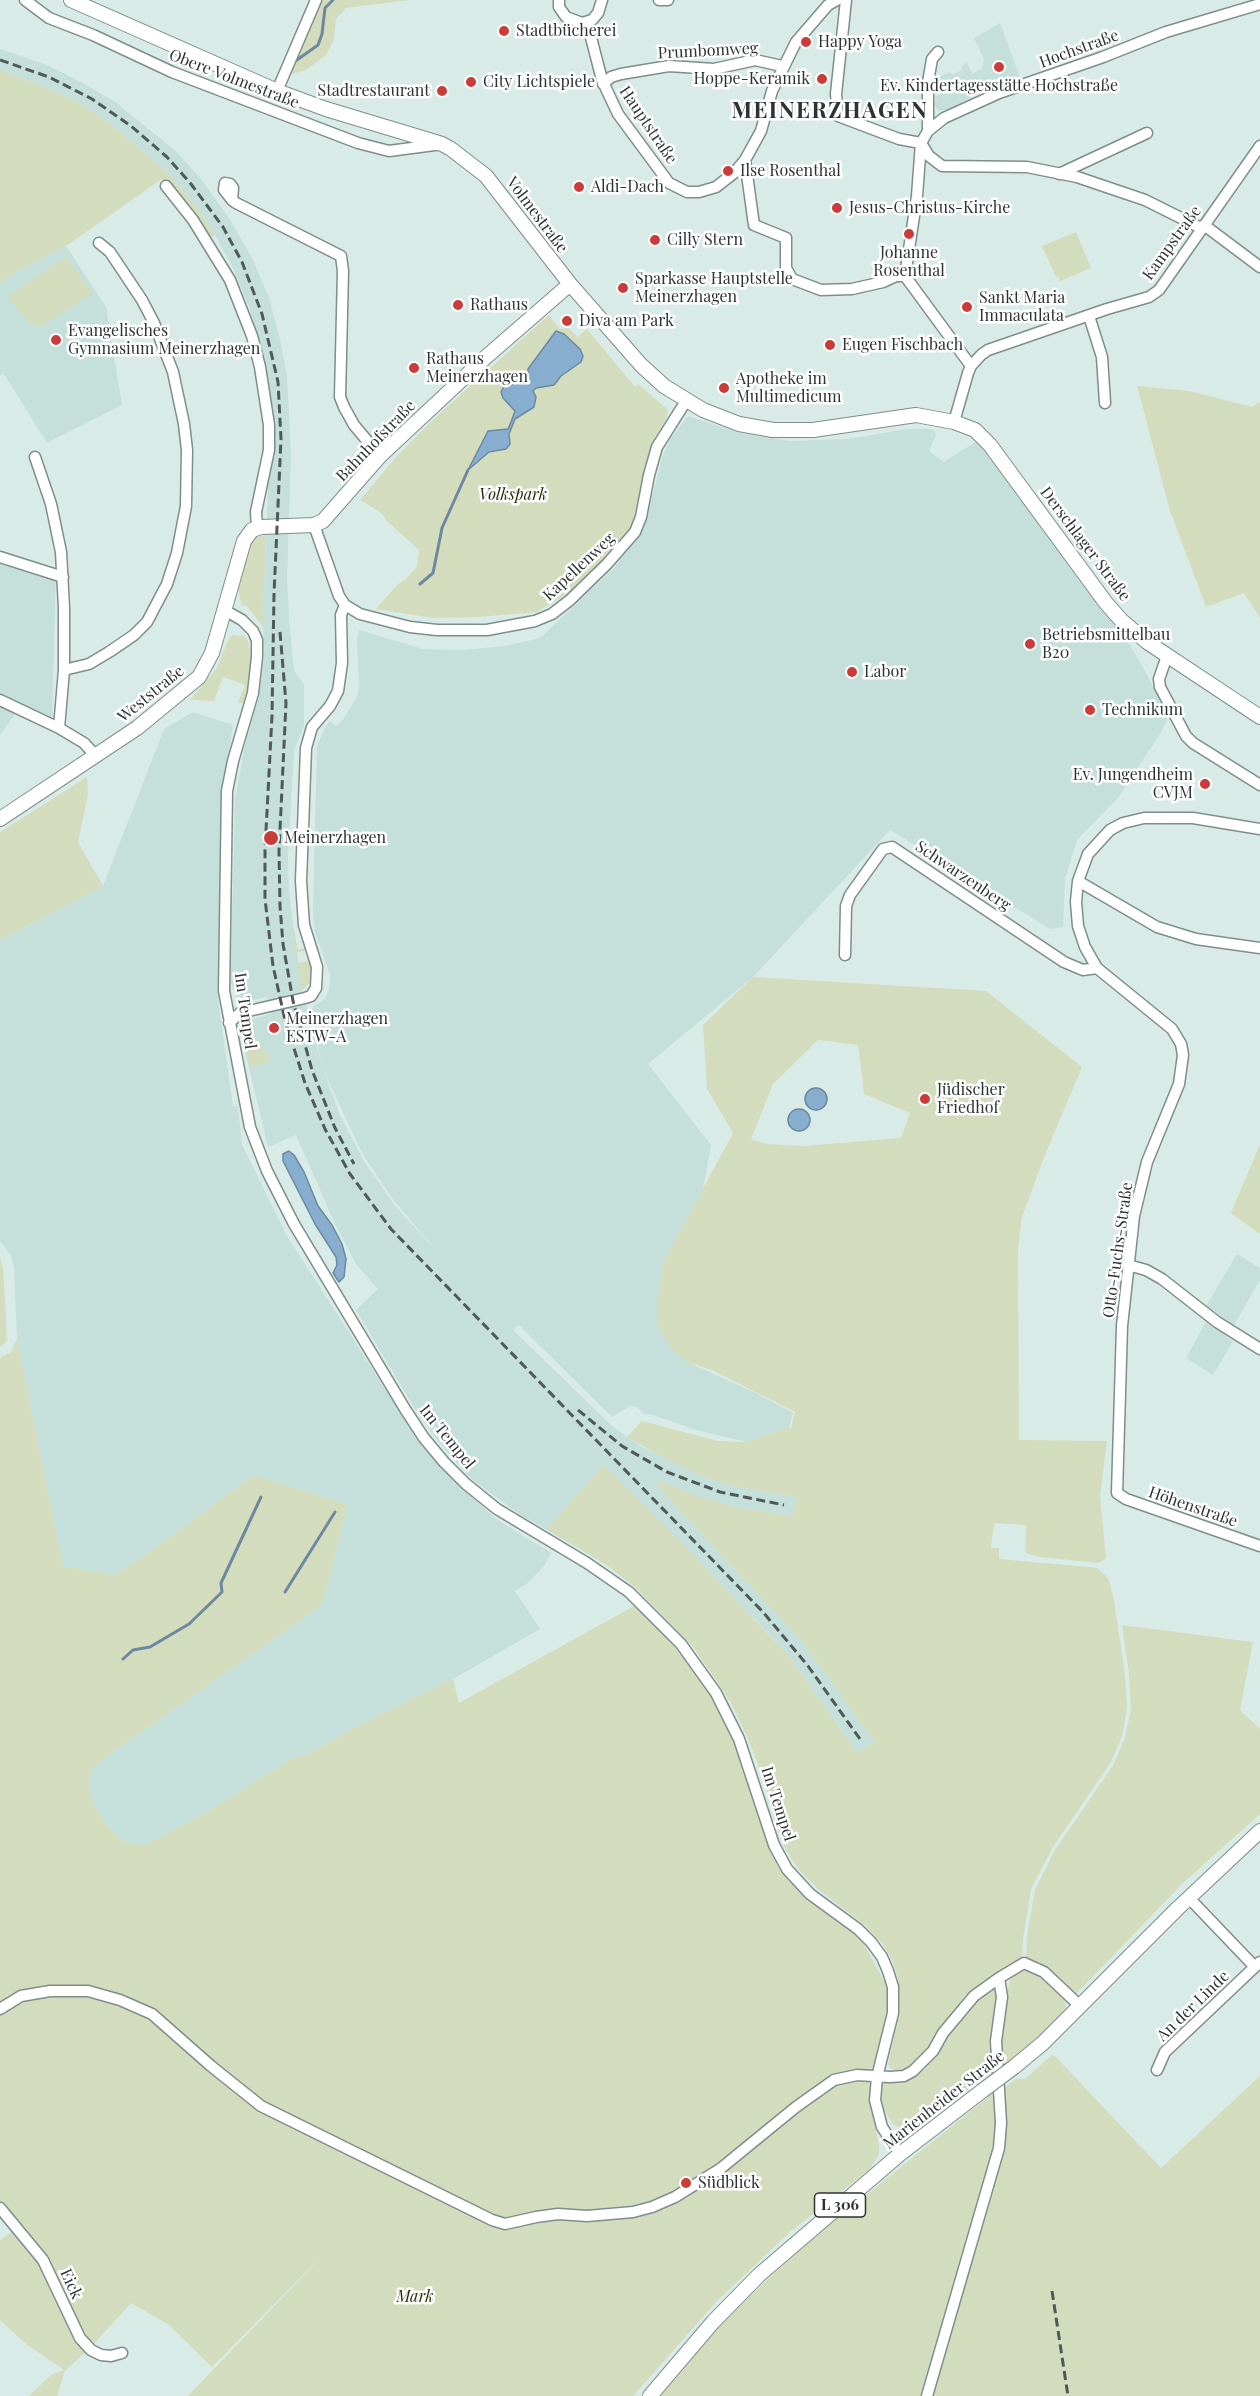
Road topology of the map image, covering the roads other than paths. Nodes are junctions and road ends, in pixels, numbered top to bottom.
1 (25, 0) edge
2 (70, 0) edge
3 (316, 0) edge
4 (559, 0) edge
5 (602, 0) edge
6 (659, 0) edge
7 (668, 0) edge
8 (837, 0) edge
9 (846, 0) edge
10 (1260, 4) edge
11 (587, 22) junction
12 (938, 52) dead end
13 (782, 66) junction
14 (603, 84) junction
15 (277, 91) junction
16 (928, 131) junction
17 (1147, 133) dead end
18 (921, 143) junction
19 (442, 144) junction
20 (1260, 146) edge
21 (745, 160) junction
22 (1059, 174) junction
23 (166, 186) dead end
24 (232, 200) dead end
25 (1202, 227) junction
26 (99, 243) dead end
27 (1260, 267) edge
28 (905, 276) junction
29 (570, 284) junction
30 (1089, 316) junction
31 (971, 366) junction
32 (686, 401) junction
33 (1105, 403) dead end
34 (954, 422) junction
35 (380, 456) junction
36 (35, 457) dead end
37 (314, 525) junction
38 (257, 528) junction
39 (0, 557) edge
40 (63, 577) junction
41 (345, 605) junction
42 (226, 611) junction
43 (1167, 656) junction
44 (63, 670) junction
45 (0, 700) edge
46 (1260, 717) edge
47 (60, 728) junction
48 (96, 756) junction
49 (1260, 785) edge
50 (0, 819) edge
51 (1260, 829) edge
52 (1078, 881) junction
53 (1260, 948) edge
54 (845, 955) dead end
55 (1097, 968) junction
56 (230, 1023) junction
57 (1128, 1265) junction
58 (1260, 1350) edge
59 (1117, 1493) joint
60 (1260, 1546) edge
61 (1260, 1832) edge
62 (1189, 1898) junction
63 (1258, 1965) edge
64 (999, 1978) junction
65 (1080, 2006) junction
66 (0, 2009) edge
67 (1157, 2070) dead end
68 (877, 2077) junction
69 (900, 2154) junction
70 (0, 2208) edge
71 (122, 2353) dead end
72 (650, 2396) edge
73 (927, 2396) edge

1 - 19 street, Obere Volmestraße
2 - 15 main road, Volmestraße
3 - 15 street
4 - 11 street
5 - 11 street
6 - 7 street
8 - 13 street, Hauptstraße
9 - 18 street
10 - 16 street, Hochstraße
11 - 14 street, Hauptstraße
12 - 16 street
13 - 14 street, Prumbomweg
13 - 21 street, Hauptstraße
14 - 21 street, Hauptstraße
15 - 19 main road, Volmestraße
16 - 18 street, Hochstraße
17 - 22 street
18 - 22 street
18 - 28 street
19 - 29 main road, Volmestraße
20 - 25 street, Kampstraße
21 - 28 street
22 - 25 street
23 - 38 street
24 - 35 street
25 - 27 street
25 - 30 street, Kampstraße
26 - 44 street
28 - 31 street
29 - 32 main road, Volmestraße
29 - 35 main road, Bahnhofstraße
30 - 31 street, Kampstraße
30 - 33 street
31 - 34 street
32 - 34 main road, Volmestraße
32 - 41 street, Kapellenweg
34 - 43 main road, Derschlager Straße
35 - 37 main road, Bahnhofstraße
36 - 40 street
37 - 38 main road
37 - 41 street
38 - 42 main road, Weststraße
39 - 40 street
40 - 44 street
41 - 56 street
42 - 48 main road, Weststraße
42 - 56 street, Im Tempel
43 - 46 main road, Derschlager Straße
43 - 49 street
44 - 47 street
45 - 47 street
47 - 48 street
48 - 50 main road, Weststraße
51 - 52 street, Otto-Fuchs-Straße
52 - 53 street
52 - 55 street, Otto-Fuchs-Straße
54 - 55 street, Schwarzenberg
55 - 57 street, Otto-Fuchs-Straße
56 - 68 street, Im Tempel
57 - 58 street
57 - 59 street, Otto-Fuchs-Straße
59 - 60 street, Höhenstraße
61 - 62 main road, Marienheider Straße / L 306
62 - 63 street, An der Linde
62 - 65 main road, Marienheider Straße / L 306
63 - 67 street, An der Linde
64 - 65 street
64 - 68 street
64 - 73 street
65 - 69 main road, Marienheider Straße / L 306, bridge
66 - 68 street
68 - 69 street, Im Tempel
69 - 72 main road, Marienheider Straße / L 306
70 - 71 street, Eick

